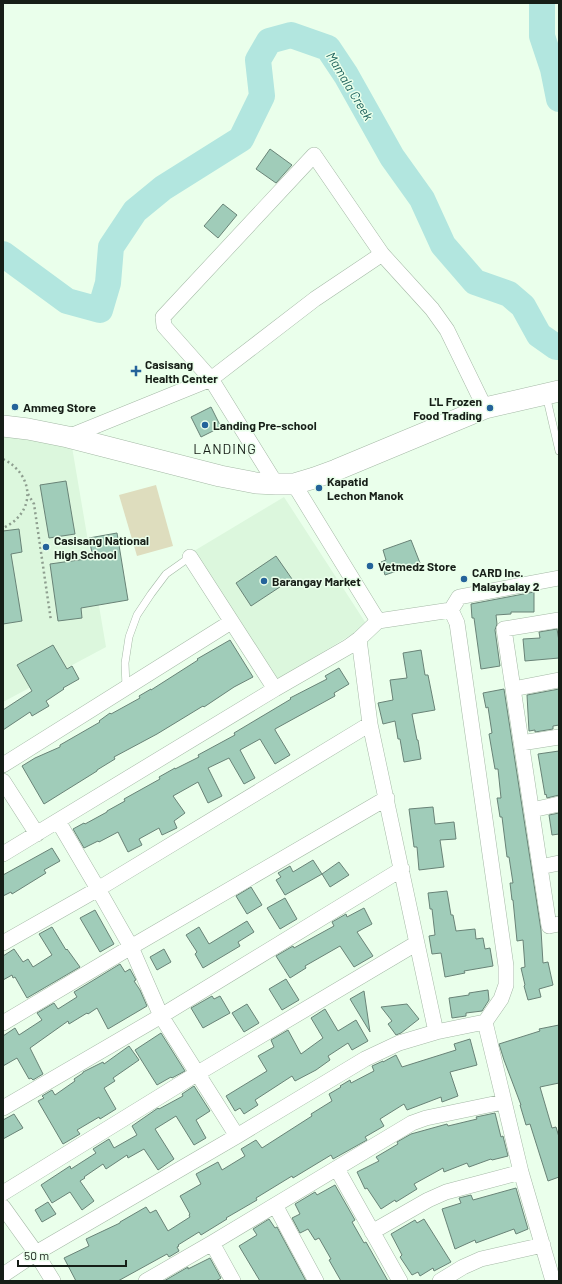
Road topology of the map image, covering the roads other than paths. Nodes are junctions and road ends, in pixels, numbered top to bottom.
1 (382, 254) junction
2 (211, 379) junction
3 (552, 392) edge
4 (485, 408) junction
5 (3, 426) edge
6 (68, 437) junction
7 (559, 451) edge
8 (285, 484) junction
9 (190, 557) joint
10 (559, 578) edge
11 (451, 610) junction
12 (559, 620) edge
13 (378, 621) junction
14 (231, 622) junction
15 (359, 639) junction
16 (559, 680) edge
17 (126, 688) junction
18 (274, 689) junction
19 (513, 689) junction
20 (370, 724) junction
21 (559, 737) edge
22 (522, 743) junction
23 (3, 765) edge
24 (3, 781) edge
25 (387, 798) junction
26 (559, 804) edge
27 (532, 810) junction
28 (58, 821) junction
29 (37, 834) junction
30 (3, 854) edge
31 (559, 863) edge
32 (540, 867) junction
33 (402, 869) junction
34 (98, 889) junction
35 (559, 924) edge
36 (3, 943) edge
37 (417, 943) junction
38 (131, 947) junction
39 (161, 1016) junction
40 (485, 1022) junction
41 (3, 1023) edge
42 (436, 1032) junction
43 (198, 1073) junction
44 (503, 1102) junction
45 (3, 1108) edge
46 (237, 1136) junction
47 (337, 1169) junction
48 (521, 1172) junction
49 (3, 1193) edge
50 (275, 1205) junction
51 (3, 1207) edge
52 (372, 1232) junction
53 (212, 1243) junction
54 (543, 1245) junction
55 (36, 1253) junction
56 (3, 1275) edge
57 (53, 1281) edge
58 (148, 1281) edge
59 (233, 1281) edge
60 (316, 1281) edge
61 (400, 1281) edge
62 (440, 1281) edge
63 (553, 1281) edge

1 - 2 street
1 - 2 street
1 - 4 street
2 - 6 street
2 - 8 street
3 - 4 main road
3 - 7 lane
4 - 8 main road
5 - 6 main road
6 - 8 main road
8 - 13 street
9 - 14 street
9 - 17 lane
10 - 11 street
11 - 13 street
11 - 40 street
12 - 19 street
13 - 15 street
14 - 17 street
14 - 18 street
15 - 18 street
15 - 20 street
16 - 19 street
17 - 23 street
18 - 28 street
19 - 22 street
20 - 25 street
20 - 34 street
21 - 22 street
22 - 27 street
24 - 29 street
25 - 33 street
25 - 38 street
26 - 27 street
27 - 32 street
28 - 29 street
28 - 34 street
29 - 30 street
31 - 32 street
32 - 35 street
33 - 37 street
33 - 39 street
34 - 36 street
34 - 38 street
37 - 42 street
37 - 43 street
38 - 39 street
38 - 41 street
39 - 43 street
39 - 45 street
40 - 42 street
40 - 44 street
42 - 46 street
43 - 46 street
43 - 49 street
44 - 47 street
44 - 48 street
46 - 55 street
47 - 50 street
47 - 52 street
48 - 52 street
48 - 54 street
50 - 53 street
50 - 60 street
51 - 55 street
52 - 61 street
53 - 58 street
53 - 59 street
54 - 62 street
54 - 63 street
55 - 56 street
55 - 57 street

